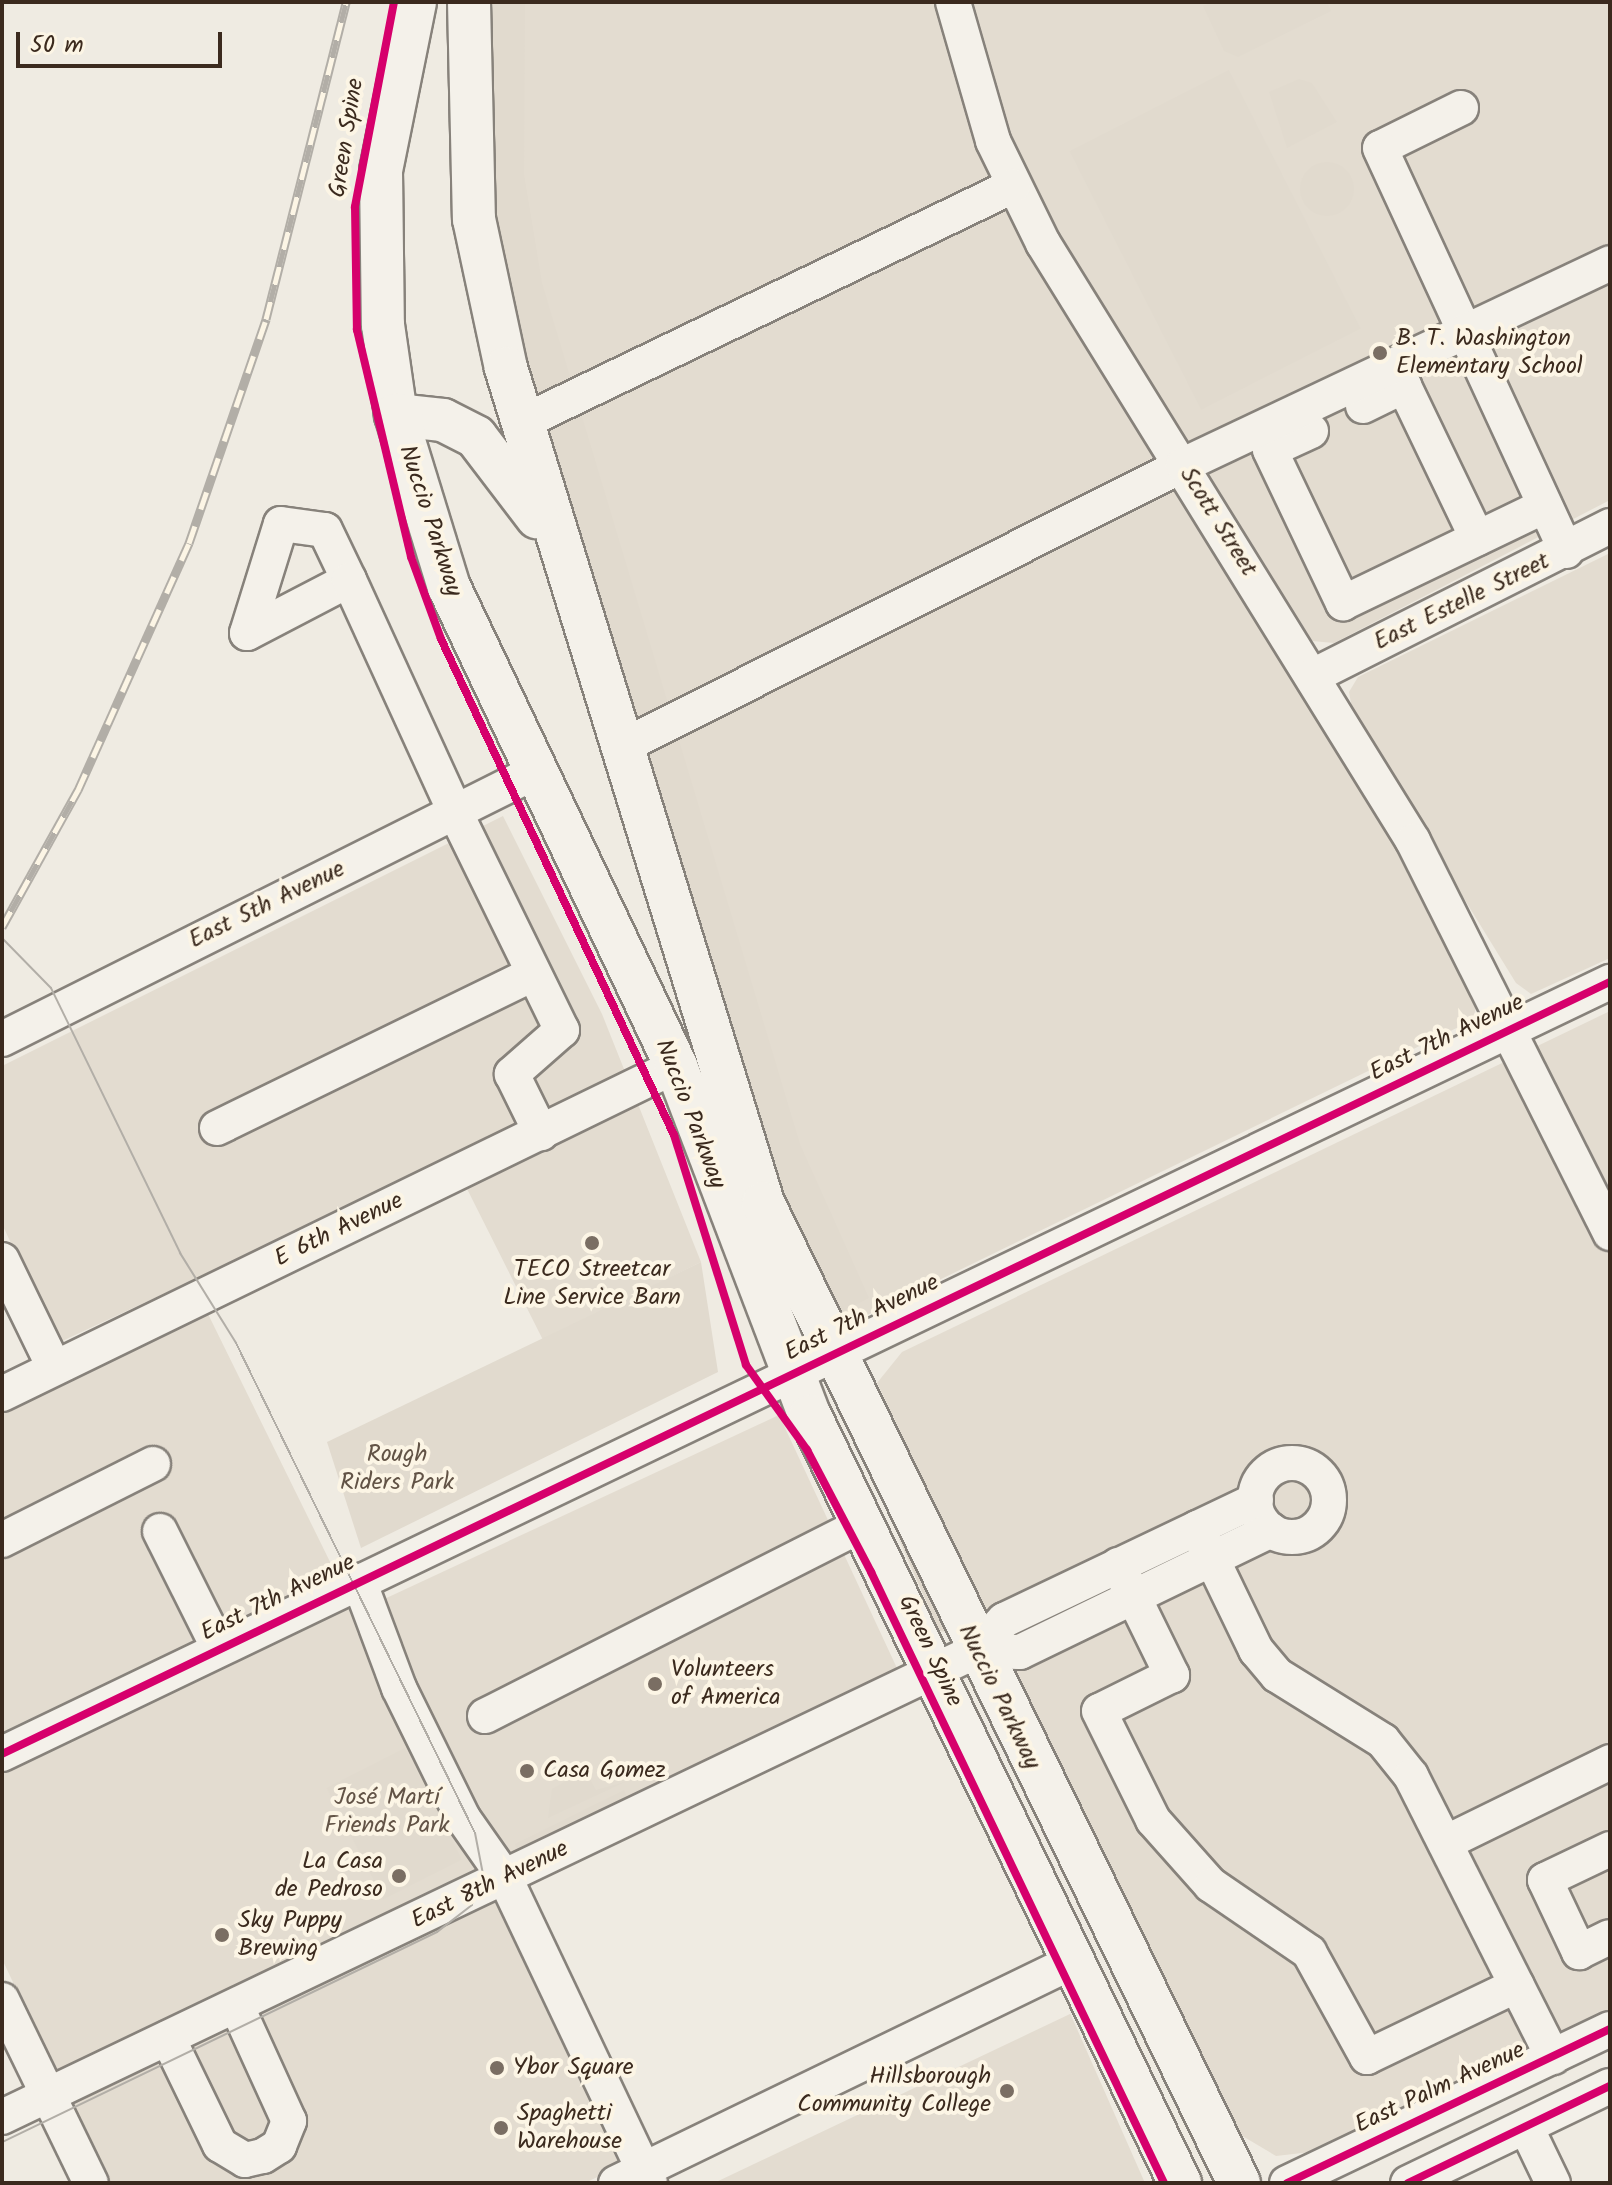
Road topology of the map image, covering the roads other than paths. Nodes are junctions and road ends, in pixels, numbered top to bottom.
1 (415, 2) edge
2 (469, 2) edge
3 (953, 2) edge
4 (1461, 108) dead end
5 (1013, 186) junction
6 (1610, 263) edge
7 (1465, 332) junction
8 (396, 415) junction
9 (523, 422) junction
10 (1183, 465) junction
11 (1545, 506) junction
12 (1610, 526) edge
13 (1477, 538) junction
14 (1566, 551) junction
15 (566, 562) junction
16 (349, 580) dead end
17 (1313, 676) junction
18 (623, 746) junction
19 (533, 773) junction
20 (455, 812) junction
21 (533, 974) junction
22 (1610, 982) edge
23 (1512, 1029) junction
24 (2, 1039) edge
25 (676, 1066) junction
26 (217, 1128) dead end
27 (541, 1133) junction
28 (1610, 1233) edge
29 (2, 1260) edge
30 (814, 1364) junction
31 (54, 1367) junction
32 (2, 1394) edge
33 (153, 1464) dead end
34 (1256, 1500) junction
35 (861, 1525) junction
36 (1197, 1528) junction
37 (1271, 1530) junction
38 (160, 1531) dead end
39 (2, 1540) edge
40 (1212, 1559) junction
41 (1118, 1565) junction
42 (359, 1581) junction
43 (1134, 1597) junction
44 (1036, 1605) junction
45 (1051, 1637) junction
46 (219, 1649) junction
47 (976, 1651) junction
48 (932, 1672) junction
49 (485, 1716) dead end
50 (2, 1754) edge
51 (1610, 1762) edge
52 (1447, 1842) junction
53 (1610, 1849) edge
54 (505, 1878) junction
55 (1610, 1937) edge
56 (1074, 1961) junction
57 (1517, 1985) junction
58 (2, 2000) edge
59 (237, 2007) junction
60 (1610, 2029) edge
61 (168, 2038) junction
62 (1553, 2057) junction
63 (1610, 2086) edge
64 (48, 2095) junction
65 (2, 2117) edge
66 (1526, 2127) junction
67 (637, 2179) edge
68 (91, 2183) edge
69 (1180, 2183) edge
70 (1239, 2183) edge
71 (1287, 2183) edge
72 (1408, 2183) edge
73 (1553, 2183) edge

1 - 8 main road, Nuccio Parkway
2 - 9 main road, Nuccio Parkway
3 - 5 street, Scott Street
4 - 7 street
5 - 9 street
5 - 10 street, Scott Street
6 - 7 street
7 - 10 street
7 - 11 street
8 - 15 main road
8 - 19 main road, Nuccio Parkway
9 - 15 main road, Nuccio Parkway
10 - 17 street, Scott Street
10 - 18 street
11 - 13 street
11 - 14 street
12 - 14 street, East Estelle Street
13 - 13 street
14 - 17 street, East Estelle Street
15 - 18 main road, Nuccio Parkway
16 - 20 street
17 - 23 street, Scott Street
18 - 30 main road, Nuccio Parkway
19 - 20 street, East 5th Avenue
19 - 25 main road, Nuccio Parkway
20 - 21 street
20 - 24 street, East 5th Avenue
21 - 26 street
21 - 27 street
22 - 23 street, East 7th Avenue
23 - 28 street, Scott Street
23 - 30 street, East 7th Avenue
25 - 27 street, E 6th Avenue
25 - 30 main road, Nuccio Parkway
27 - 31 street, E 6th Avenue
29 - 31 street
30 - 35 main road, Nuccio Parkway
30 - 42 street, East 7th Avenue
30 - 47 main road, Nuccio Parkway
31 - 32 street, E 6th Avenue
33 - 39 street
34 - 36 street
34 - 37 street
34 - 37 street
35 - 48 main road, Nuccio Parkway
35 - 49 street
36 - 40 street
36 - 41 street
37 - 40 street
38 - 46 street
40 - 43 street
40 - 52 street
41 - 43 street
41 - 44 street
42 - 46 street, East 7th Avenue
42 - 54 street
43 - 45 street
43 - 57 street
44 - 45 street
44 - 47 street
45 - 47 street
46 - 50 street, East 7th Avenue
47 - 48 street, East 8th Avenue
47 - 70 main road, Nuccio Parkway
48 - 54 street, East 8th Avenue
48 - 56 main road, Nuccio Parkway
51 - 52 street
52 - 57 street
53 - 55 street
54 - 59 street, East 8th Avenue
54 - 67 street
56 - 67 street
56 - 69 main road, Nuccio Parkway
57 - 62 street
58 - 64 street
59 - 61 street, East 8th Avenue
59 - 61 street
60 - 62 street, East Palm Avenue
61 - 64 street, East 8th Avenue
62 - 71 street, East Palm Avenue
63 - 66 street
64 - 65 street, East 8th Avenue
64 - 68 street
66 - 72 street
66 - 73 street

